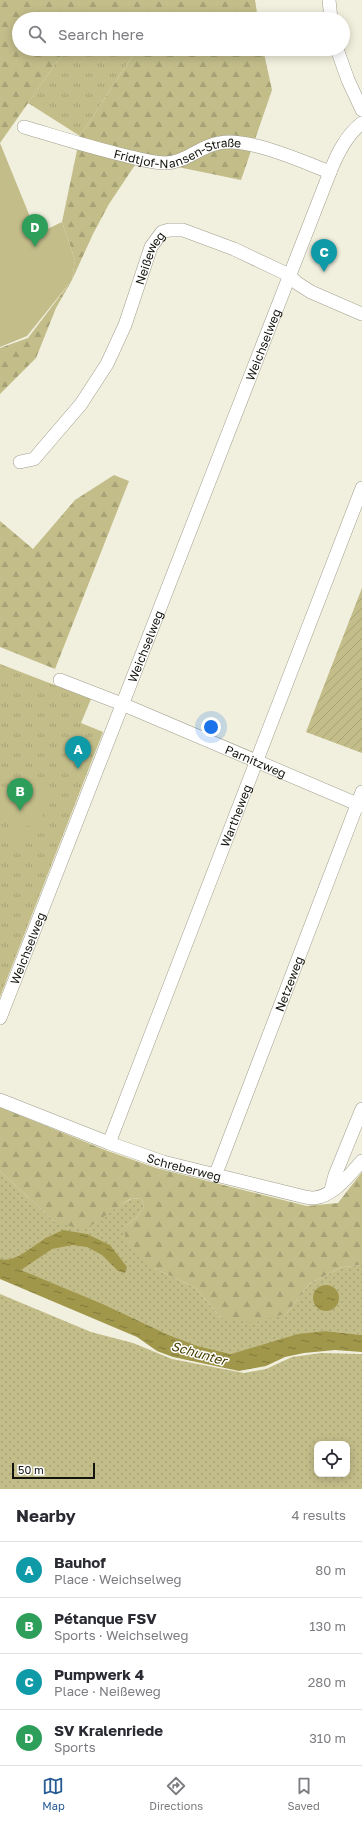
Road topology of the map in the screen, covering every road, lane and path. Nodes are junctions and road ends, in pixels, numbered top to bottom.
1 (329, 0) edge
2 (330, 12) edge
3 (339, 56) edge
4 (362, 110) edge
5 (362, 123) edge
6 (24, 127) dead end
7 (330, 172) junction
8 (289, 275) junction
9 (362, 314) edge
10 (20, 462) dead end
11 (362, 488) edge
12 (60, 680) dead end
13 (122, 704) junction
14 (256, 761) junction
15 (362, 792) edge
16 (360, 805) edge
17 (0, 1018) edge
18 (0, 1100) edge
19 (362, 1109) edge
20 (109, 1143) junction
21 (362, 1161) edge
22 (215, 1176) junction
23 (331, 1190) junction

1 - 2 street
3 - 4 street
5 - 7 street
6 - 7 street, Fridtjof-Nansen-Straße
7 - 8 street
8 - 9 street, Neißeweg
8 - 10 street, Neißeweg
8 - 13 street, Weichselweg
11 - 14 street, Wartheweg
12 - 13 street, Parnitzweg
13 - 14 street, Parnitzweg
13 - 17 street, Weichselweg
14 - 16 street, Parnitzweg
14 - 20 street, Wartheweg
15 - 16 street, Netzeweg
16 - 22 street, Netzeweg
18 - 20 street, Schreberweg
19 - 23 street
20 - 22 street, Schreberweg
21 - 23 street, Schreberweg
22 - 23 street, Schreberweg

